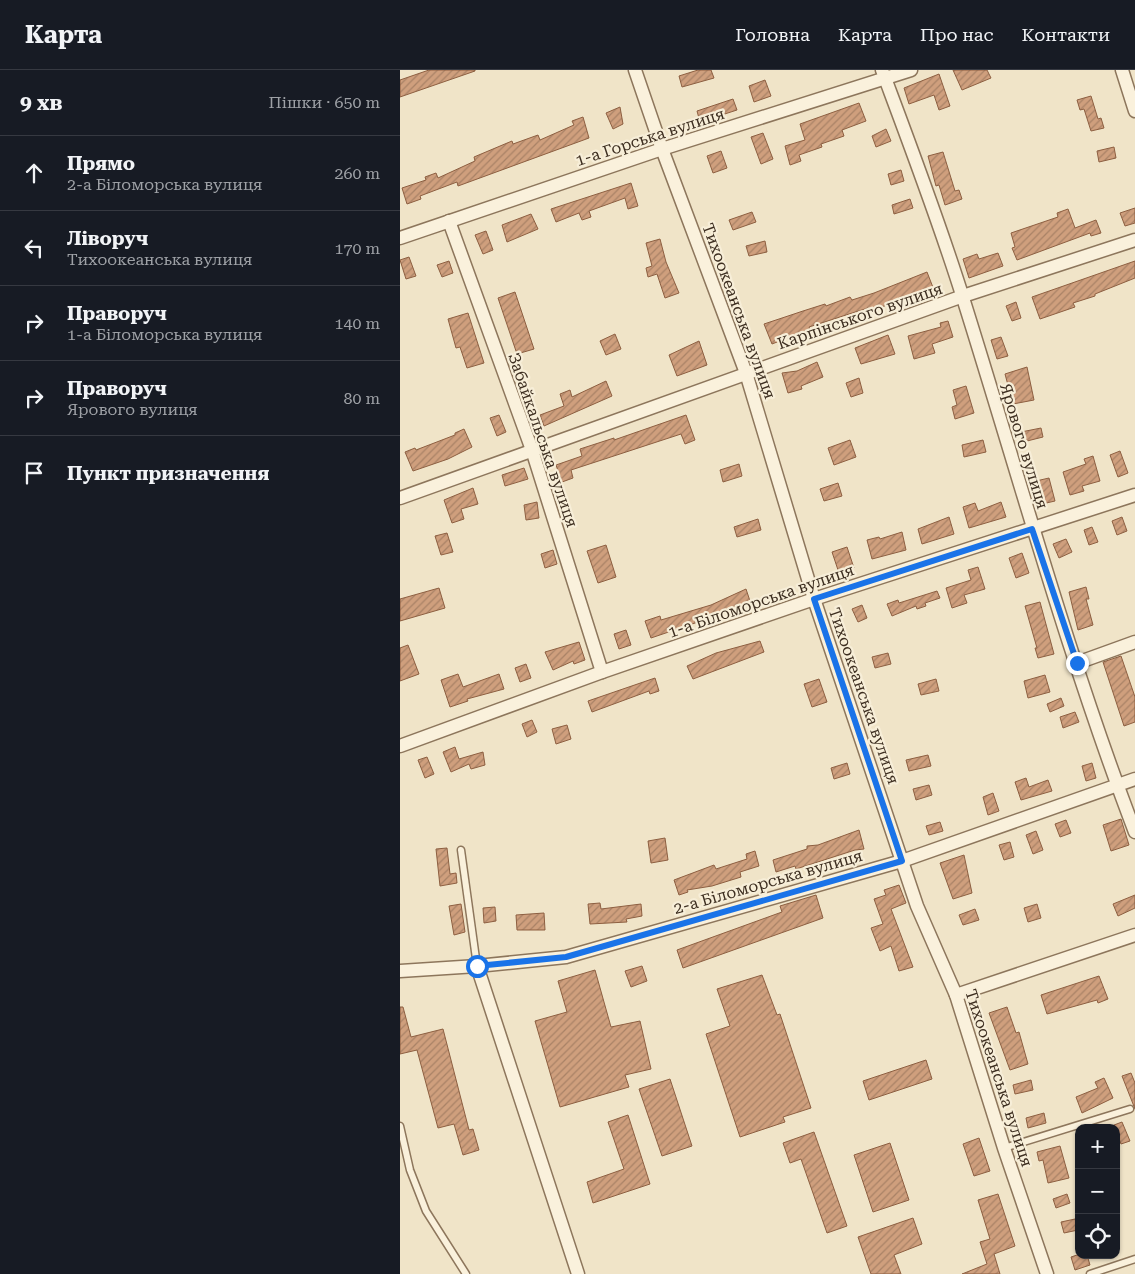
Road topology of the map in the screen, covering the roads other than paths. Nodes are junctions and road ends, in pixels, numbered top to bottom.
1 (635, 70) edge
2 (912, 70) edge
3 (1122, 70) edge
4 (884, 75) edge
5 (1135, 111) edge
6 (662, 149) junction
7 (449, 221) junction
8 (400, 238) edge
9 (1135, 240) edge
10 (963, 296) junction
11 (746, 373) junction
12 (532, 450) junction
13 (1135, 495) edge
14 (400, 498) edge
15 (1032, 529) junction
16 (814, 599) junction
17 (1135, 642) edge
18 (1077, 663) junction
19 (602, 672) junction
20 (400, 746) edge
21 (1135, 779) edge
22 (1117, 785) junction
23 (1135, 832) edge
24 (461, 850) dead end
25 (902, 861) junction
26 (1135, 935) edge
27 (477, 966) junction
28 (400, 971) edge
29 (956, 995) junction
30 (1130, 1109) dead end
31 (400, 1126) edge
32 (1004, 1148) junction
33 (1135, 1259) edge
34 (466, 1274) edge
35 (578, 1274) edge
36 (1047, 1274) edge
37 (1090, 1274) edge

1 - 6 street, Тихоокеанська вулиця
2 - 4 street, 1-а Горська вулиця
3 - 5 street
4 - 6 street, 1-а Горська вулиця
4 - 10 street, Ярового вулиця
6 - 7 street, 1-а Горська вулиця
6 - 11 street, Тихоокеанська вулиця
7 - 8 street, 1-а Горська вулиця
7 - 12 street, Забайкальська вулиця
9 - 10 street, Карпінського вулиця
10 - 11 street, Карпінського вулиця
10 - 15 street, Ярового вулиця
11 - 12 street, Карпінського вулиця
11 - 16 street, Тихоокеанська вулиця
12 - 14 street, Карпінського вулиця
12 - 19 street, Забайкальська вулиця
13 - 15 street, 1-а Біломорська вулиця
15 - 16 street, 1-а Біломорська вулиця
15 - 18 street, Ярового вулиця
16 - 19 street, 1-а Біломорська вулиця
16 - 25 street, Тихоокеанська вулиця
17 - 18 street
18 - 22 street, Ярового вулиця
19 - 20 street, 1-а Біломорська вулиця
21 - 22 street, 2-а Біломорська вулиця
22 - 23 street, Ярового вулиця
22 - 25 street, 2-а Біломорська вулиця
24 - 27 lane
25 - 27 street, 2-а Біломорська вулиця
25 - 29 street, Тихоокеанська вулиця
26 - 29 street
27 - 28 street, 2-а Біломорська вулиця
27 - 35 street
29 - 32 street, Тихоокеанська вулиця
30 - 32 lane
31 - 34 lane
32 - 36 street, Тихоокеанська вулиця
33 - 37 lane

